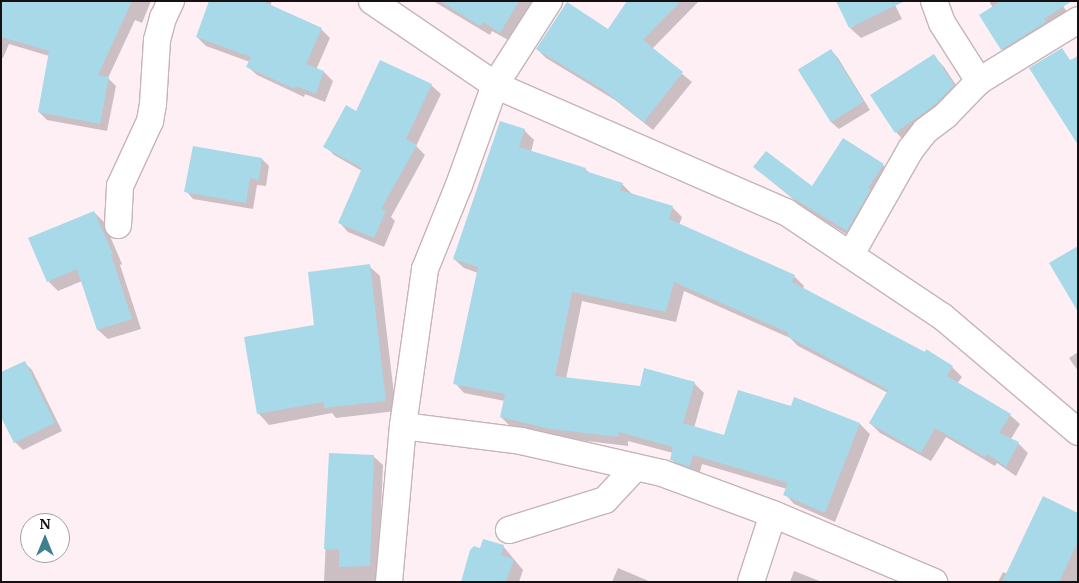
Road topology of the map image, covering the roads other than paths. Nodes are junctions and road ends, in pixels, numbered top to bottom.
1 (170, 1) edge
2 (372, 1) edge
3 (549, 1) edge
4 (934, 1) edge
5 (1078, 20) edge
6 (979, 81) junction
7 (495, 85) junction
8 (118, 225) dead end
9 (851, 254) junction
10 (403, 426) junction
11 (1078, 432) edge
12 (636, 467) junction
13 (773, 514) junction
14 (510, 530) dead end
15 (389, 582) edge
16 (751, 582) edge
17 (934, 582) edge

1 - 8 street
2 - 7 street
3 - 7 street
4 - 6 street
5 - 6 street
6 - 9 street
7 - 9 street
7 - 10 street
9 - 11 street
10 - 12 street
10 - 15 street
12 - 13 street
12 - 14 street
13 - 16 street
13 - 17 street

